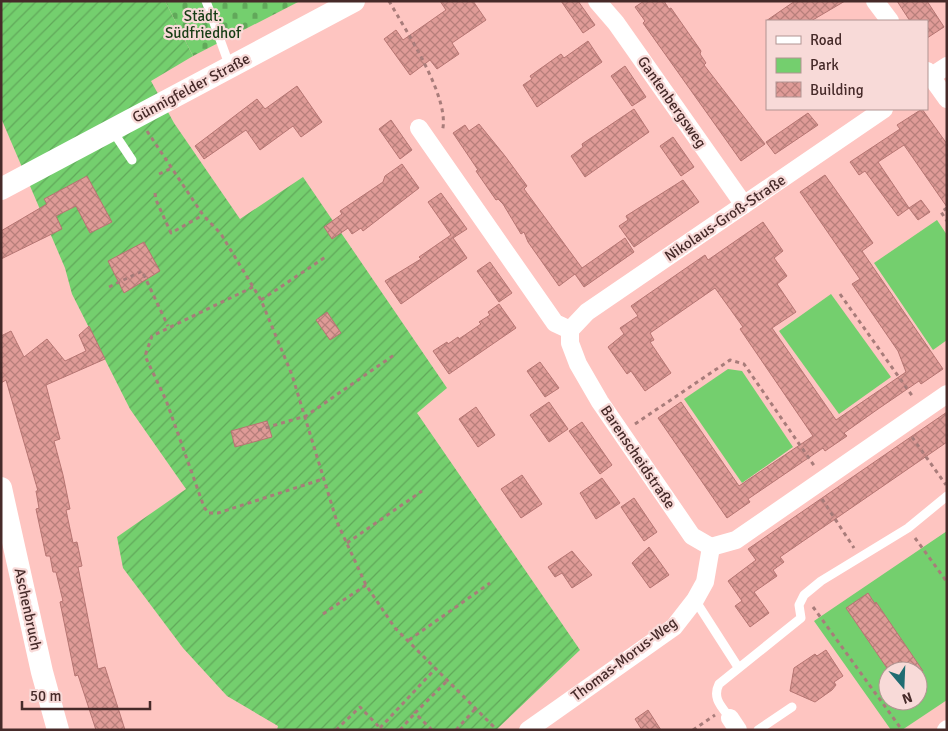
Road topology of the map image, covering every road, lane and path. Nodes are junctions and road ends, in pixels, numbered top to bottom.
1 (206, 1) edge
2 (354, 1) edge
3 (389, 1) edge
4 (597, 1) edge
5 (875, 1) edge
6 (889, 20) edge
7 (947, 66) edge
8 (230, 67) junction
9 (928, 76) edge
10 (947, 98) edge
11 (883, 110) edge
12 (137, 116) junction
13 (419, 128) dead end
14 (112, 129) junction
15 (437, 152) junction
16 (132, 160) dead end
17 (172, 168) junction
18 (159, 174) dead end
19 (1, 189) edge
20 (156, 193) dead end
21 (744, 205) junction
22 (947, 208) edge
23 (203, 215) junction
24 (947, 221) edge
25 (327, 256) dead end
26 (109, 287) dead end
27 (253, 287) junction
28 (840, 294) dead end
29 (261, 300) junction
30 (168, 326) junction
31 (570, 330) junction
32 (394, 355) dead end
33 (947, 394) edge
34 (923, 410) junction
35 (306, 416) junction
36 (902, 423) junction
37 (258, 430) dead end
38 (622, 433) junction
39 (323, 479) junction
40 (818, 482) junction
41 (947, 486) edge
42 (1, 488) edge
43 (422, 491) dead end
44 (947, 496) edge
45 (908, 528) junction
46 (347, 543) junction
47 (711, 547) junction
48 (860, 557) junction
49 (947, 582) edge
50 (490, 583) dead end
51 (366, 585) junction
52 (804, 595) junction
53 (695, 600) junction
54 (323, 614) dead end
55 (409, 640) junction
56 (436, 668) junction
57 (738, 668) junction
58 (448, 680) junction
59 (792, 707) dead end
60 (476, 708) junction
61 (415, 713) junction
62 (731, 719) edge
63 (381, 729) edge
64 (58, 730) edge
65 (336, 730) edge
66 (400, 730) edge
67 (432, 730) edge
68 (456, 730) edge
69 (497, 730) edge
70 (528, 730) edge
71 (693, 730) edge
72 (758, 730) edge
73 (902, 730) edge

1 - 8 lane
2 - 8 street, Günnigfelder Straße
3 - 15 path
4 - 21 street, Gantenbergsweg
5 - 6 street
7 - 9 street
8 - 12 street, Günnigfelder Straße
9 - 10 street
11 - 21 street, Nikolaus-Groß-Straße
12 - 14 street, Günnigfelder Straße
12 - 17 path
13 - 15 street
14 - 16 lane
14 - 19 street, Günnigfelder Straße
15 - 31 street
17 - 18 path
17 - 23 path
20 - 23 path
21 - 31 street, Nikolaus-Groß-Straße
22 - 24 path
23 - 27 path
25 - 29 path
26 - 30 path
27 - 29 path
27 - 30 path
28 - 34 path
29 - 35 path
30 - 39 path
31 - 38 street, Barenscheidstraße
32 - 35 path
33 - 34 street
34 - 36 street
35 - 37 path
35 - 39 path
36 - 40 street
36 - 41 path
38 - 40 path
38 - 47 street, Barenscheidstraße
39 - 46 path
40 - 47 street
40 - 48 path
42 - 64 street, Aschenbruch
43 - 46 path
44 - 45 lane
45 - 48 lane
45 - 49 path
46 - 51 path
47 - 53 street, Thomas-Morus-Weg
48 - 52 lane
50 - 55 path
51 - 54 path
51 - 55 path
52 - 57 lane
52 - 73 path
53 - 57 lane
53 - 70 street, Thomas-Morus-Weg
55 - 56 path
56 - 58 path
56 - 63 path
57 - 62 lane
58 - 60 path
58 - 61 path
59 - 72 lane
60 - 68 path
60 - 69 path
61 - 66 path
61 - 67 path
62 - 71 path
63 - 65 path

